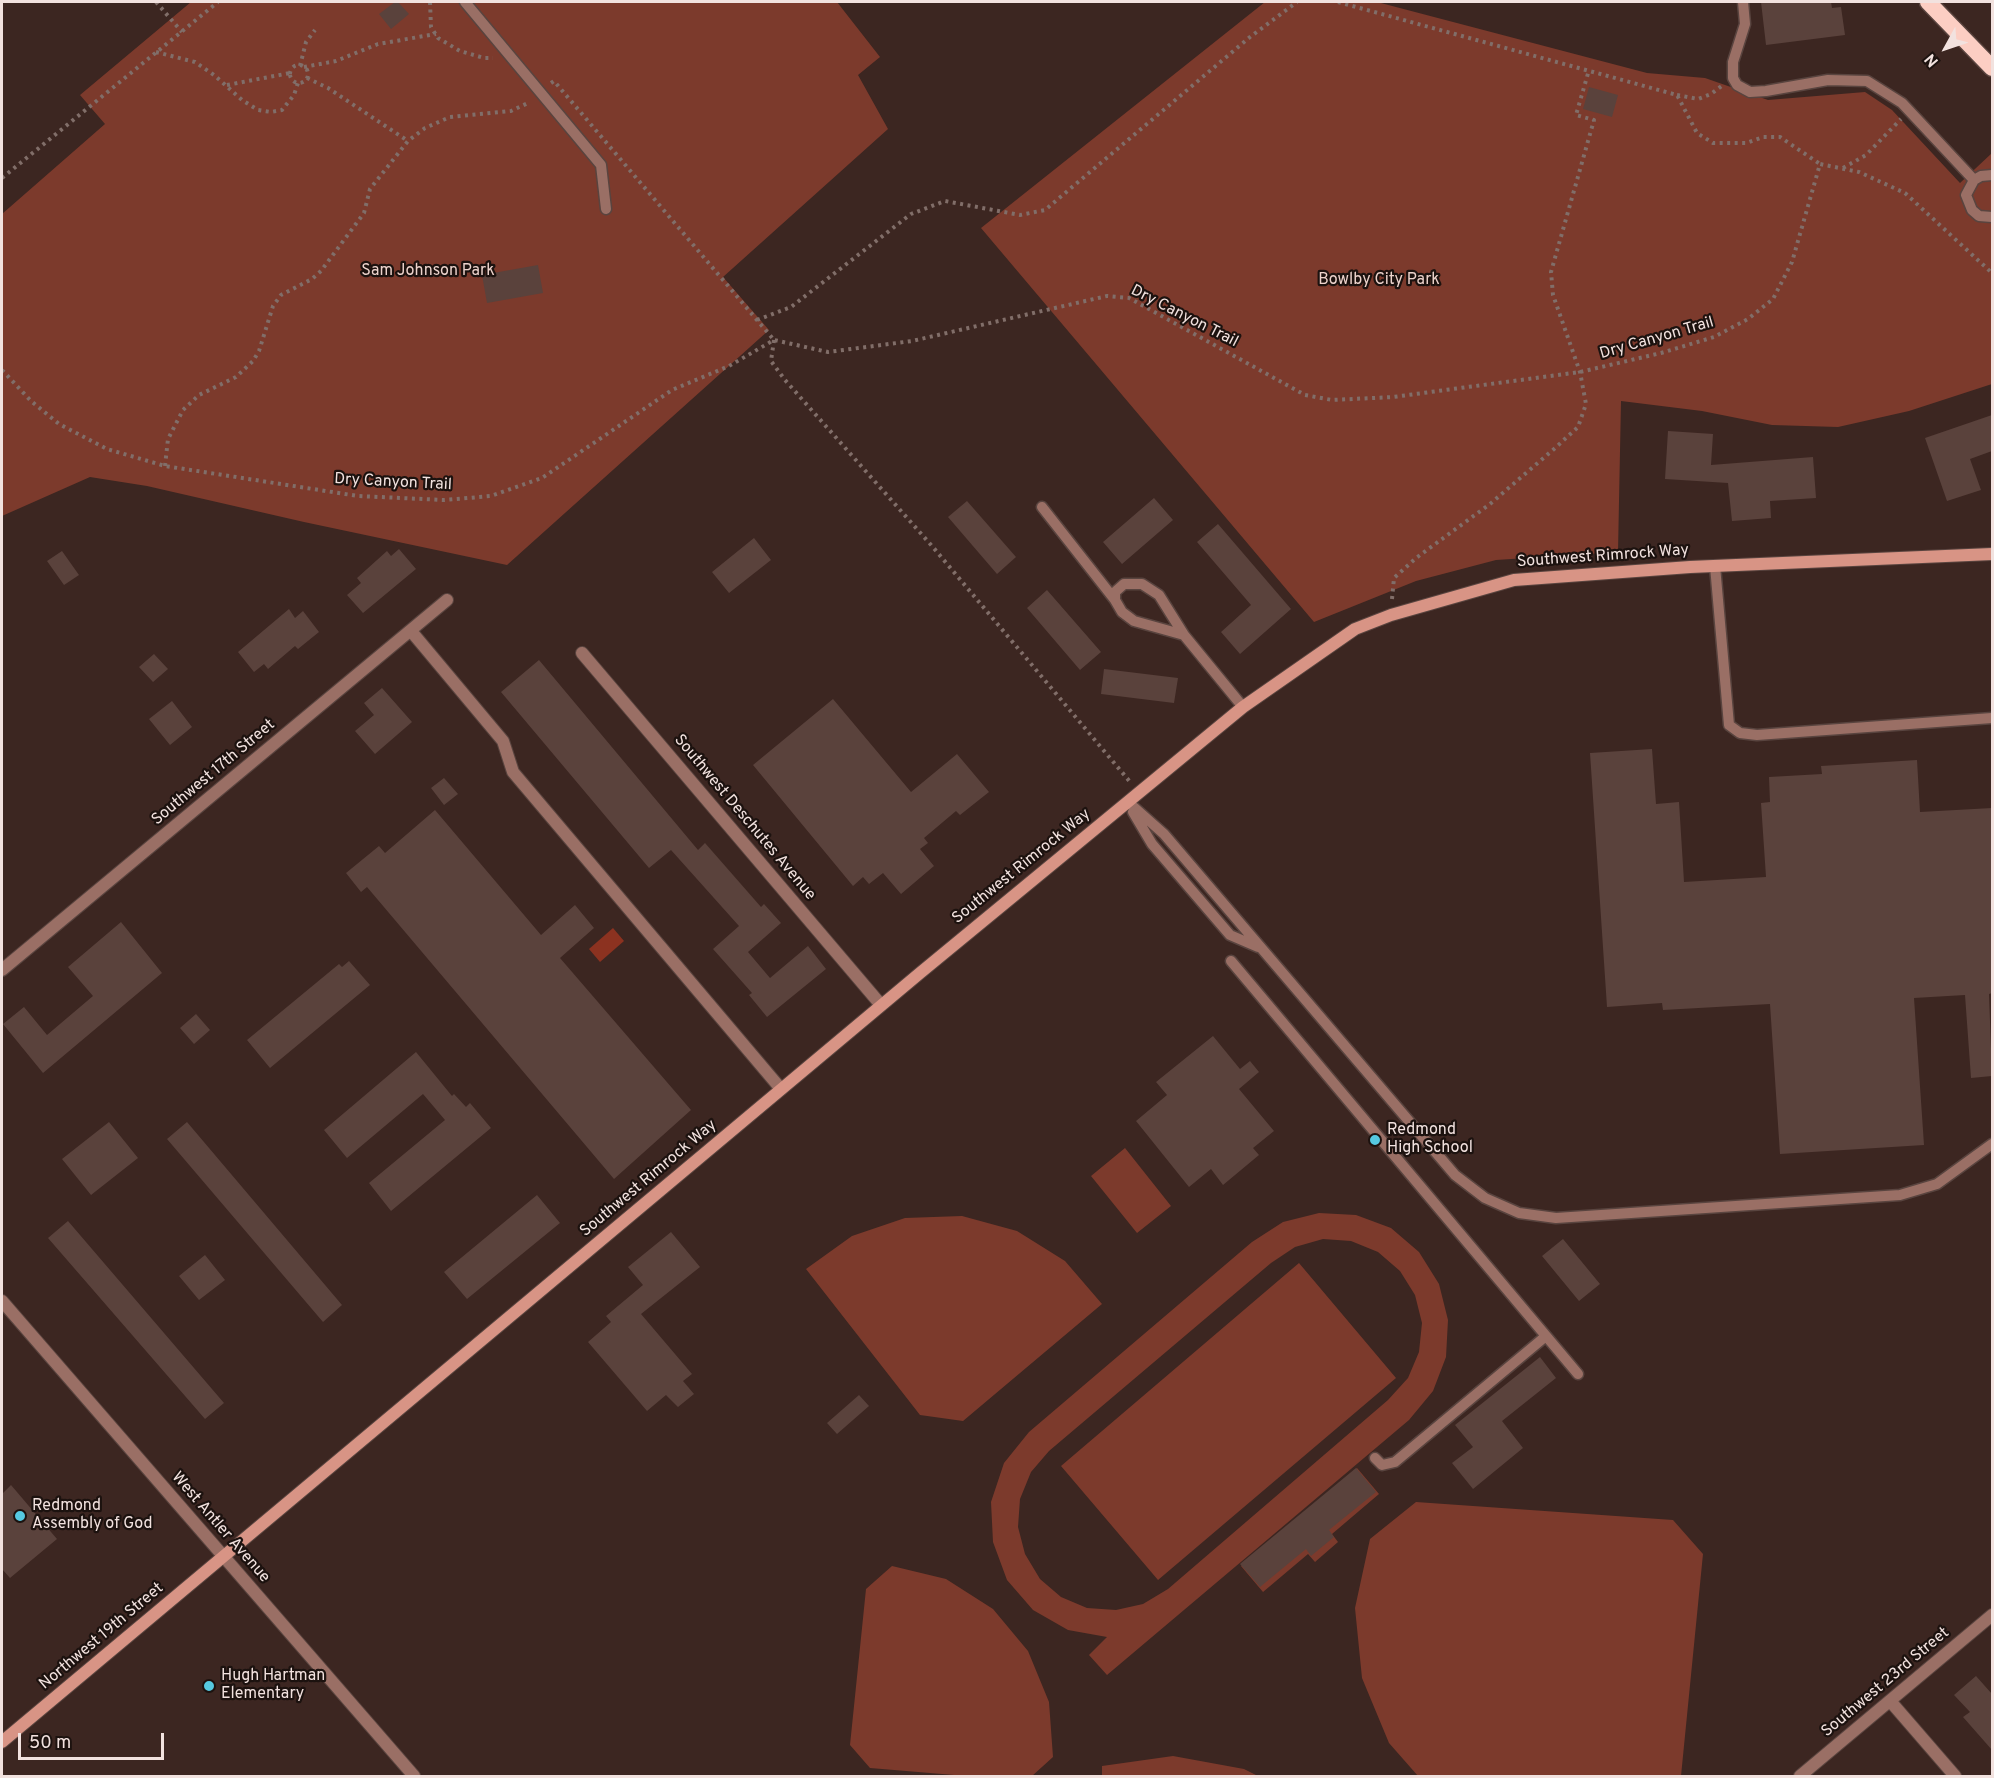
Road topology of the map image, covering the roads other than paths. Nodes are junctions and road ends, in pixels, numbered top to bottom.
1 (465, 2) edge
2 (1743, 2) edge
3 (1928, 2) edge
4 (1992, 67) edge
5 (1992, 175) edge
6 (1974, 180) junction
7 (606, 209) dead end
8 (1992, 217) edge
9 (1042, 507) dead end
10 (1992, 554) edge
11 (1715, 566) junction
12 (447, 600) dead end
13 (1115, 600) junction
14 (411, 631) junction
15 (1184, 635) junction
16 (582, 653) dead end
17 (1243, 707) junction
18 (1992, 718) edge
19 (1128, 802) junction
20 (1231, 961) dead end
21 (2, 970) edge
22 (881, 1005) junction
23 (781, 1089) junction
24 (1992, 1144) edge
25 (2, 1301) edge
26 (1546, 1336) junction
27 (1578, 1374) dead end
28 (1375, 1458) dead end
29 (224, 1558) junction
30 (1992, 1615) edge
31 (1891, 1702) junction
32 (2, 1742) edge
33 (414, 1776) edge
34 (1800, 1776) edge
35 (1955, 1776) edge

1 - 7 lane
2 - 6 lane
3 - 4 highway
5 - 6 lane
6 - 8 lane
9 - 13 lane
10 - 11 main road, Southwest Rimrock Way
11 - 17 main road, Southwest Rimrock Way
11 - 18 lane
12 - 14 street, Southwest 17th Street
13 - 15 lane
13 - 15 lane
14 - 21 street, Southwest 17th Street
14 - 23 street
15 - 17 lane
16 - 22 street, Southwest Deschutes Avenue
17 - 19 main road, Southwest Rimrock Way
19 - 22 main road, Southwest Rimrock Way
19 - 24 lane
20 - 26 lane
22 - 23 main road, Southwest Rimrock Way
23 - 29 main road, Southwest Rimrock Way
25 - 29 street, West Antler Avenue
26 - 27 lane
26 - 28 lane
29 - 32 main road, Northwest 19th Street
29 - 33 street, West Antler Avenue
30 - 31 street, Southwest 23rd Street
31 - 34 street, Southwest 23rd Street
31 - 35 street

